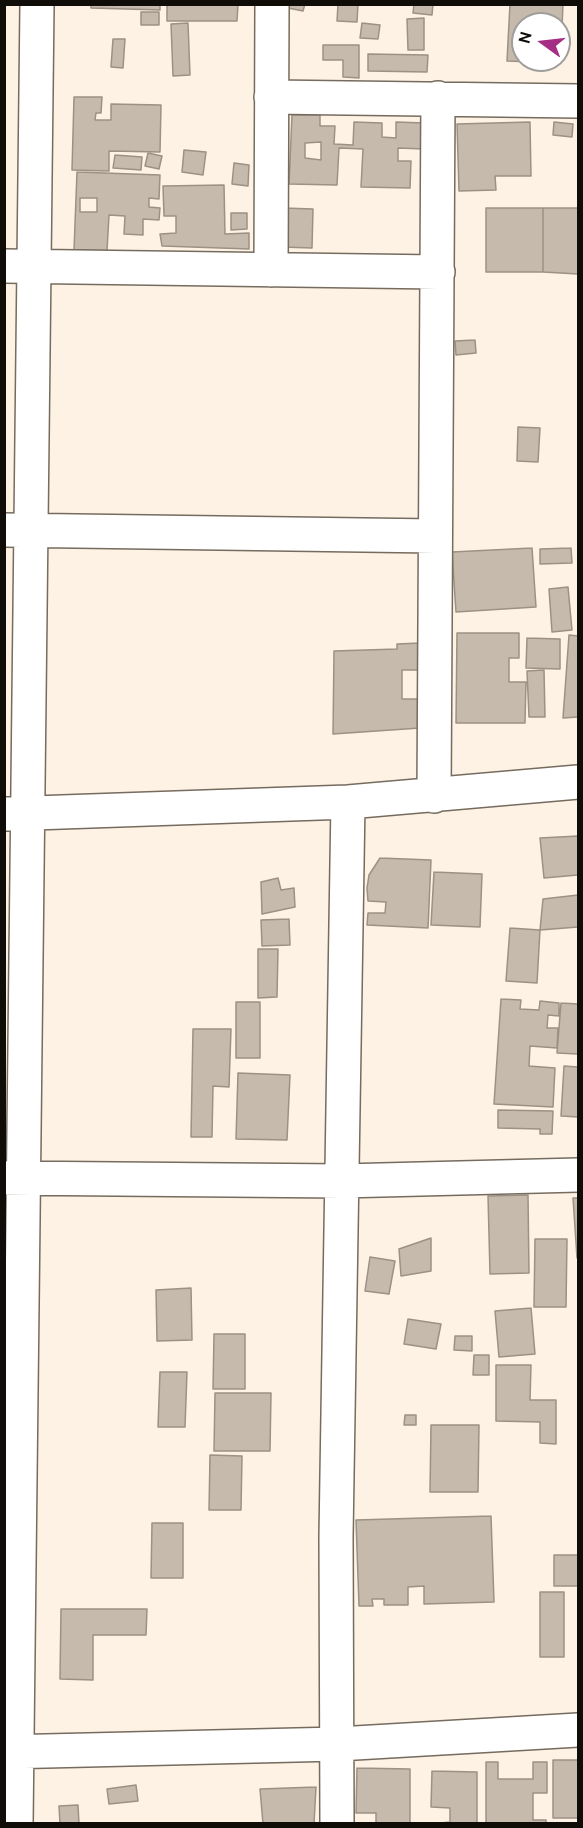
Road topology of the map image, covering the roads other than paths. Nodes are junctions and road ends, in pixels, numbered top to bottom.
1 (37, 4) edge
2 (272, 4) edge
3 (272, 97) junction
4 (438, 98) junction
5 (579, 101) edge
6 (19, 267) edge
7 (271, 270) junction
8 (438, 272) junction
9 (18, 530) edge
10 (435, 536) junction
11 (579, 782) edge
12 (434, 796) junction
13 (348, 802) junction
14 (16, 814) edge
15 (579, 1175) edge
16 (14, 1178) edge
17 (342, 1181) junction
18 (12, 1488) edge
19 (579, 1730) edge
20 (338, 1744) junction
21 (11, 1752) edge
22 (16, 1824) edge
23 (337, 1824) edge

1 - 6 street
2 - 3 street
3 - 4 street
3 - 7 street
4 - 5 street
4 - 8 street
6 - 7 street
6 - 9 street
7 - 8 street
8 - 10 street
9 - 10 street
9 - 14 street
10 - 12 street
11 - 12 street
12 - 13 street
13 - 14 street
13 - 17 street
14 - 16 street
15 - 17 street
16 - 17 street
16 - 18 street
17 - 20 street
18 - 21 street
19 - 20 street
20 - 21 street
20 - 23 street
21 - 22 street

